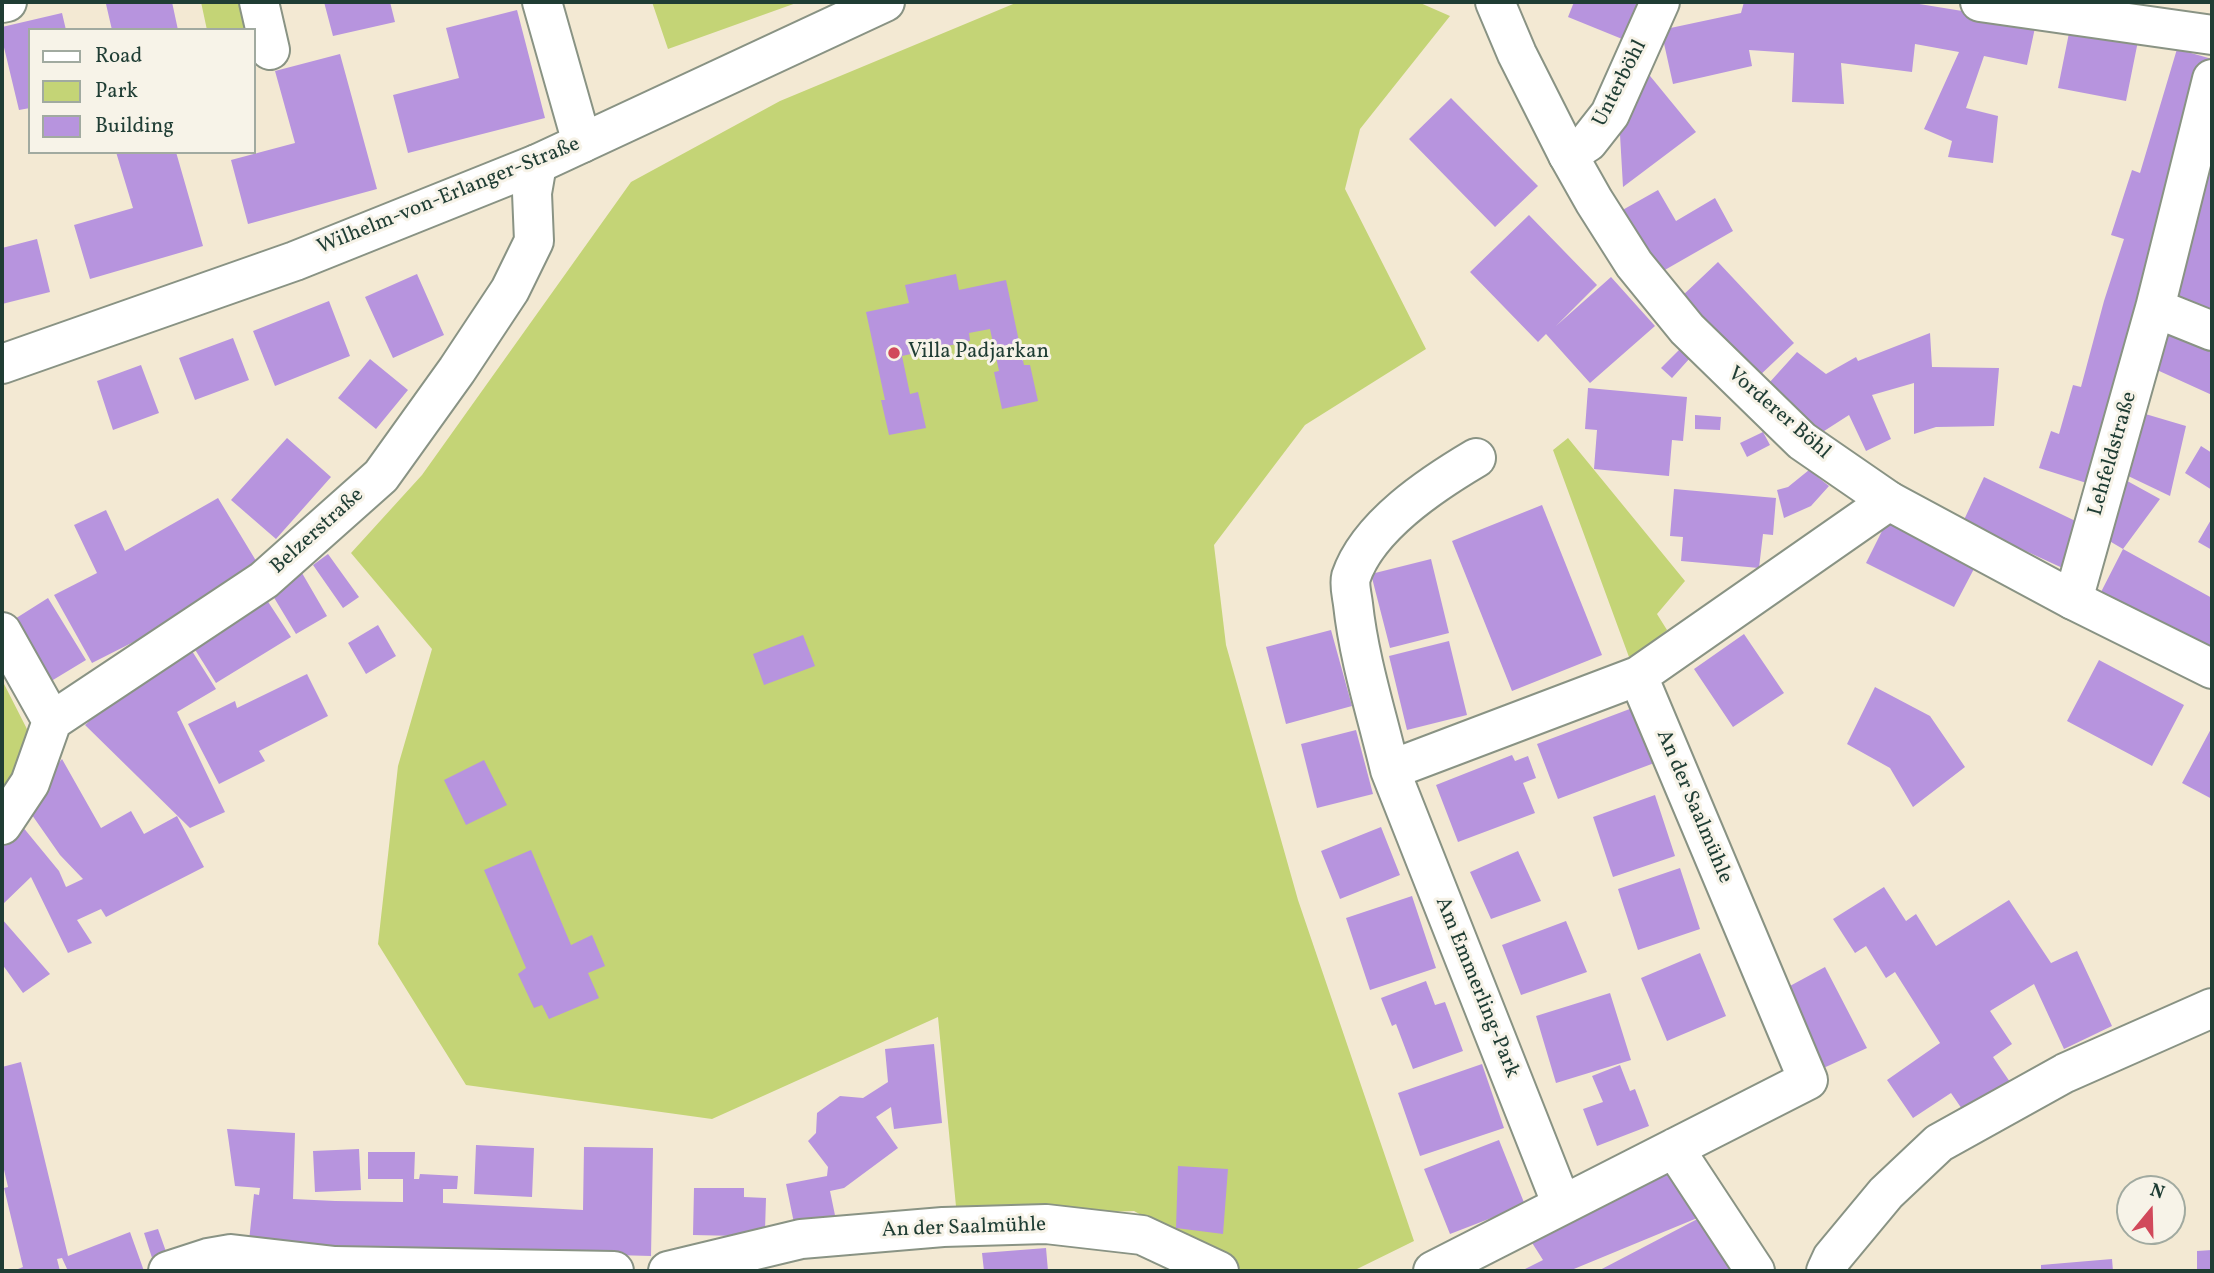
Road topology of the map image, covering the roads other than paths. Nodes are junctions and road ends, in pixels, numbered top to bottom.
1 (8, 2) edge
2 (259, 2) edge
3 (542, 2) edge
4 (884, 2) edge
5 (1495, 2) edge
6 (1660, 2) edge
7 (1980, 2) edge
8 (2, 3) edge
9 (2212, 35) edge
10 (270, 50) dead end
11 (2212, 79) edge
12 (582, 143) junction
13 (1568, 155) junction
14 (537, 164) junction
15 (2155, 308) junction
16 (2212, 331) edge
17 (2, 364) edge
18 (1476, 458) dead end
19 (1889, 501) junction
20 (2073, 600) junction
21 (2, 632) edge
22 (2212, 669) edge
23 (1639, 676) junction
24 (52, 720) junction
25 (1390, 771) junction
26 (2, 825) edge
27 (2212, 1008) edge
28 (1674, 1148) junction
29 (1562, 1205) junction
30 (1165, 1258) edge
31 (685, 1266) edge
32 (168, 1271) edge
33 (614, 1271) edge
34 (1219, 1271) edge
35 (1433, 1271) edge
36 (1755, 1271) edge
37 (1826, 1271) edge

1 - 8 street
2 - 10 street
3 - 12 street
4 - 12 street, Wilhelm-von-Erlanger-Straße
5 - 13 street, Vorderer Böhl
6 - 13 street, Unterböhl
7 - 9 street
11 - 15 street, Lehfeldstraße
12 - 14 street, Wilhelm-von-Erlanger-Straße
13 - 19 street, Vorderer Böhl
14 - 17 street, Wilhelm-von-Erlanger-Straße
14 - 24 street, Belzerstraße
15 - 16 street
15 - 20 street, Lehfeldstraße
18 - 25 street, Am Emmerling-Park
19 - 20 street, Vorderer Böhl
19 - 23 street
20 - 22 street, Vorderer Böhl
21 - 24 street
23 - 25 street
23 - 28 street, An der Saalmühle
24 - 26 street
25 - 29 street, Am Emmerling-Park
27 - 37 street
28 - 29 street, An der Saalmühle
28 - 36 street
29 - 35 street, An der Saalmühle
30 - 31 street, An der Saalmühle
30 - 34 street, An der Saalmühle
32 - 33 street

